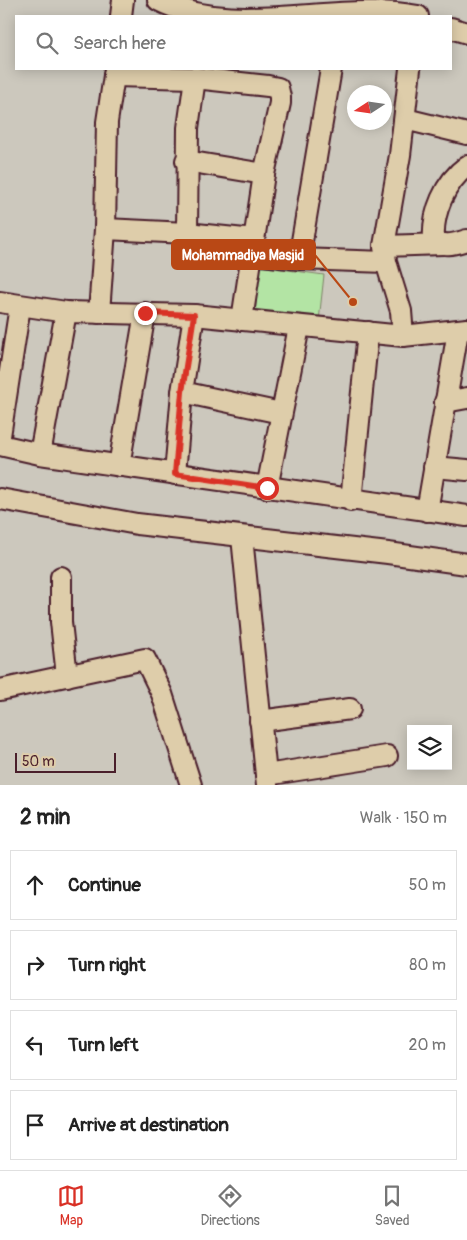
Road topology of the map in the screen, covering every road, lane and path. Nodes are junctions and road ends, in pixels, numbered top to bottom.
1 (124, 0) edge
2 (158, 0) edge
3 (248, 0) edge
4 (381, 6) edge
5 (340, 14) edge
6 (121, 15) edge
7 (213, 15) edge
8 (248, 15) edge
9 (294, 15) edge
10 (412, 15) edge
11 (452, 28) edge
12 (467, 33) edge
13 (331, 70) edge
14 (410, 70) edge
15 (114, 73) edge
16 (195, 78) junction
17 (404, 119) junction
18 (467, 134) edge
19 (186, 162) junction
20 (467, 166) edge
21 (264, 174) junction
22 (105, 229) junction
23 (187, 233) junction
24 (467, 240) edge
25 (444, 244) junction
26 (253, 247) junction
27 (385, 254) junction
28 (299, 259) junction
29 (0, 302) edge
30 (20, 306) junction
31 (66, 312) junction
32 (99, 313) junction
33 (145, 313) junction
34 (194, 315) junction
35 (242, 320) junction
36 (299, 327) junction
37 (463, 330) edge
38 (368, 332) junction
39 (403, 336) junction
40 (182, 392) junction
41 (467, 398) edge
42 (445, 402) junction
43 (281, 412) junction
44 (0, 436) edge
45 (0, 445) edge
46 (40, 454) junction
47 (119, 466) junction
48 (434, 467) junction
49 (467, 470) edge
50 (175, 474) junction
51 (267, 488) junction
52 (0, 499) edge
53 (351, 501) junction
54 (427, 511) junction
55 (467, 516) edge
56 (242, 537) junction
57 (467, 564) edge
58 (61, 578) dead end
59 (67, 676) junction
60 (0, 690) edge
61 (350, 709) dead end
62 (260, 721) junction
63 (387, 756) dead end
64 (267, 780) edge
65 (191, 785) edge

1 - 6 street
2 - 7 street
3 - 8 street
4 - 5 street
4 - 10 street
5 - 9 street
11 - 12 street
13 - 28 street
14 - 17 street
15 - 16 street
15 - 22 street
16 - 19 street
16 - 21 street
17 - 18 street
17 - 27 street
19 - 21 street
19 - 23 street
20 - 25 street
21 - 26 street
22 - 23 street
22 - 32 street
23 - 26 street
24 - 25 street
25 - 27 street
26 - 28 street
26 - 35 street
27 - 28 street
27 - 39 street
29 - 30 street
30 - 31 street
30 - 44 street
31 - 32 street
31 - 46 street
32 - 33 street
33 - 34 street
33 - 47 street
34 - 35 street
34 - 40 street
35 - 36 street
36 - 38 street
36 - 43 street
37 - 39 street
37 - 42 street
38 - 39 street
38 - 53 street
40 - 43 street
40 - 50 street
41 - 42 street
42 - 48 street
43 - 51 street
45 - 46 street
46 - 47 street
47 - 50 street
48 - 49 street
48 - 54 street
50 - 51 street
51 - 53 street
52 - 56 street
53 - 54 street
54 - 55 street
56 - 57 street
56 - 62 street
58 - 59 street
59 - 60 street
59 - 65 street
61 - 62 street
62 - 64 street
63 - 64 street

